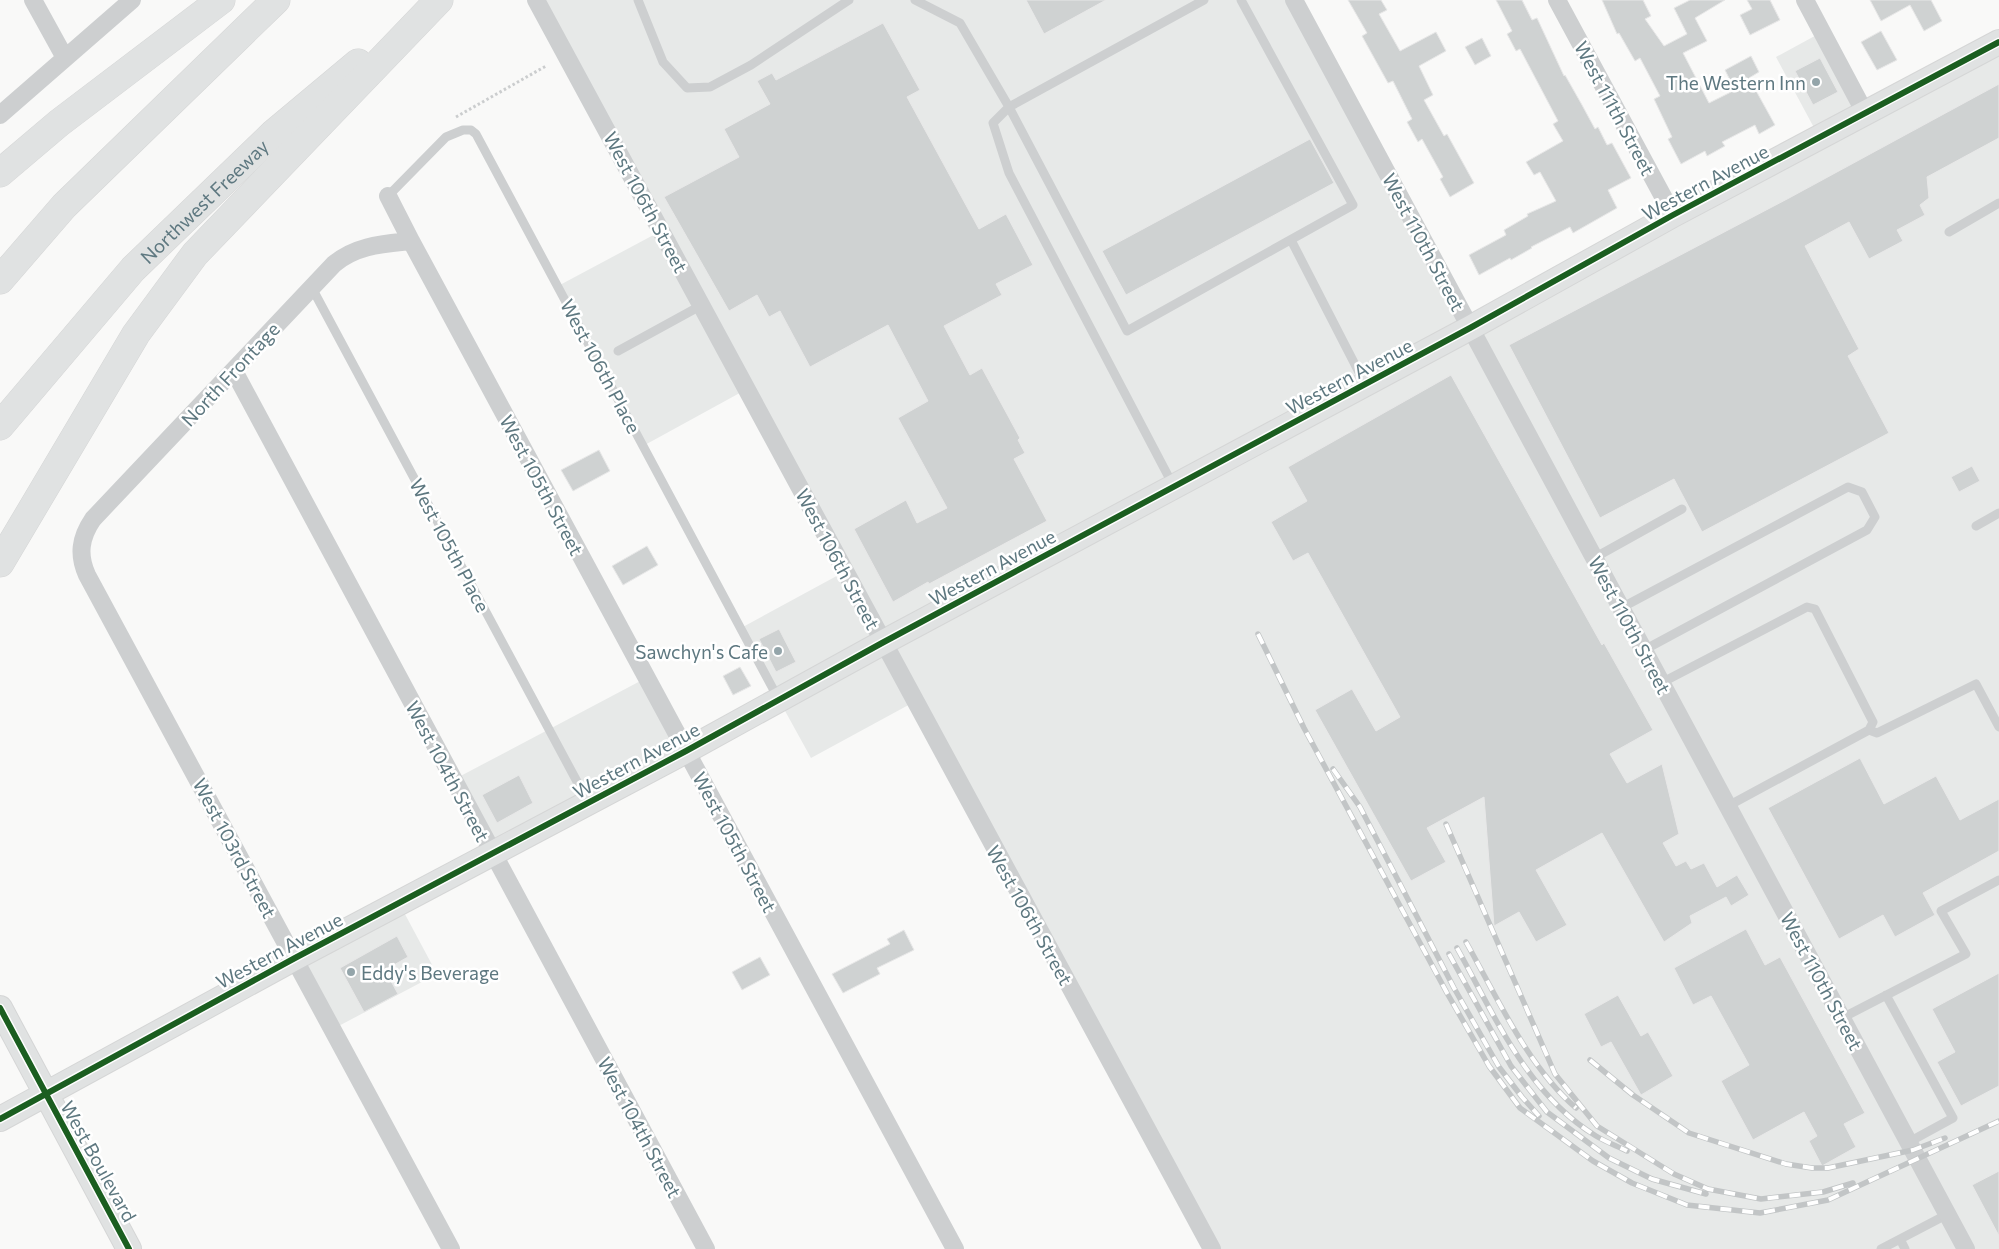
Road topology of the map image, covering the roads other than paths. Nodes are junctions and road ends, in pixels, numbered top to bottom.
1 (33, 0) edge
2 (132, 0) edge
3 (221, 0) edge
4 (276, 0) edge
5 (433, 0) edge
6 (439, 0) edge
7 (536, 0) edge
8 (638, 0) edge
9 (849, 0) edge
10 (914, 0) edge
11 (1204, 0) edge
12 (1241, 0) edge
13 (1294, 0) edge
14 (1557, 0) edge
15 (1805, 0) edge
16 (1999, 42) edge
17 (65, 58) junction
18 (1009, 107) junction
19 (1865, 113) junction
20 (0, 114) edge
21 (0, 173) edge
22 (388, 196) joint
23 (1999, 204) edge
24 (1673, 216) junction
25 (1949, 232) dead end
26 (1291, 240) junction
27 (411, 241) junction
28 (0, 280) edge
29 (312, 288) junction
30 (702, 305) junction
31 (1470, 328) junction
32 (618, 351) dead end
33 (234, 371) junction
34 (1365, 384) junction
35 (0, 426) edge
36 (1174, 487) junction
37 (1682, 509) dead end
38 (1999, 513) edge
39 (1976, 526) dead end
40 (81, 550) joint
41 (1594, 558) junction
42 (0, 563) edge
43 (1621, 608) junction
44 (882, 643) junction
45 (1644, 650) junction
46 (1662, 683) junction
47 (779, 700) junction
48 (1999, 727) edge
49 (1869, 730) junction
50 (686, 751) junction
51 (589, 802) junction
52 (1728, 806) junction
53 (492, 853) junction
54 (1999, 880) edge
55 (295, 958) junction
56 (1886, 995) junction
57 (0, 1008) edge
58 (1842, 1018) junction
59 (46, 1095) junction
60 (0, 1119) edge
61 (1909, 1142) junction
62 (1948, 1214) junction
63 (1900, 1239) junction
64 (129, 1249) edge
65 (451, 1249) edge
66 (706, 1249) edge
67 (955, 1249) edge
68 (1212, 1249) edge
69 (1881, 1249) edge
70 (1905, 1249) edge
71 (1966, 1249) edge

1 - 17 street
2 - 17 street
3 - 21 highway
4 - 28 highway
5 - 35 highway, Northwest Freeway
6 - 42 highway
7 - 30 street, West 106th Street
8 - 9 lane
10 - 18 lane
11 - 18 lane
12 - 26 lane
13 - 31 street, West 110th Street
14 - 24 street, West 111th Street
15 - 19 street
16 - 19 street, Western Avenue
17 - 20 street
18 - 26 lane
18 - 36 lane
19 - 24 street, Western Avenue
22 - 27 street, West 105th Street
22 - 47 lane, West 106th Place
23 - 25 lane
24 - 31 street, Western Avenue
26 - 34 lane
27 - 29 street, North Frontage
27 - 50 street, West 105th Street
29 - 33 street, North Frontage
29 - 51 lane, West 105th Place
30 - 32 lane
30 - 44 street, West 106th Street
31 - 34 street, Western Avenue
31 - 41 street, West 110th Street
33 - 40 street, North Frontage
33 - 53 street, West 104th Street
34 - 36 street, Western Avenue
36 - 44 street, Western Avenue
37 - 41 lane
38 - 39 lane
40 - 55 street, West 103rd Street
41 - 43 street, West 110th Street
43 - 45 street, West 110th Street
43 - 45 lane
44 - 47 street, Western Avenue
44 - 68 street, West 106th Street
45 - 46 street, West 110th Street
46 - 49 lane
46 - 52 street, West 110th Street
47 - 50 street, Western Avenue
48 - 49 lane
49 - 52 lane
50 - 51 street, Western Avenue
50 - 67 street, West 105th Street
51 - 53 street, Western Avenue
52 - 58 street, West 110th Street
53 - 55 street, Western Avenue
53 - 66 street, West 104th Street
54 - 56 lane
55 - 59 street, Western Avenue
55 - 65 street, West 103rd Street
56 - 58 lane
56 - 61 lane
57 - 59 street, West Boulevard
58 - 61 street, West 110th Street
59 - 60 street, Western Avenue
59 - 64 street, West Boulevard
61 - 62 street, West 110th Street
62 - 63 lane
62 - 71 street, West 110th Street
63 - 69 lane
63 - 70 lane

